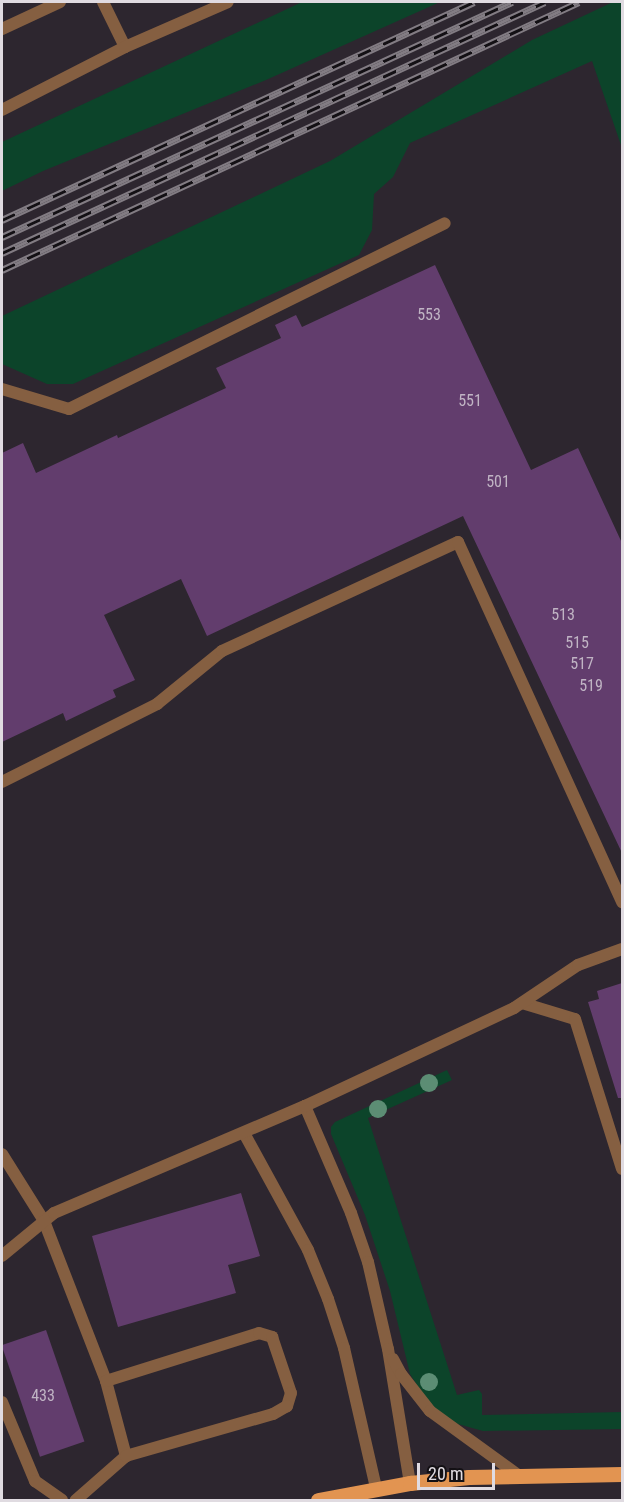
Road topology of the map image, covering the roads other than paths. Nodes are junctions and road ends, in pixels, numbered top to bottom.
1 (60, 2) edge
2 (103, 2) edge
3 (228, 2) edge
4 (2, 29) edge
5 (125, 47) junction
6 (2, 110) edge
7 (445, 223) dead end
8 (2, 389) edge
9 (2, 782) edge
10 (622, 902) edge
11 (622, 949) edge
12 (522, 1003) junction
13 (305, 1106) junction
14 (244, 1133) junction
15 (2, 1154) edge
16 (622, 1169) edge
17 (44, 1221) junction
18 (2, 1256) edge
19 (388, 1348) junction
20 (106, 1381) junction
21 (2, 1402) edge
22 (126, 1456) junction
23 (518, 1474) junction
24 (622, 1474) edge
25 (410, 1483) junction
26 (376, 1488) junction
27 (62, 1500) edge
28 (76, 1500) edge
29 (318, 1500) edge

1 - 4 lane
2 - 5 lane
3 - 5 lane
5 - 6 lane
7 - 8 lane
9 - 10 lane
11 - 12 lane
12 - 13 lane
12 - 16 lane
13 - 14 lane
13 - 19 lane
14 - 17 lane
14 - 26 lane
15 - 17 lane
17 - 18 lane
17 - 20 lane
19 - 23 lane
19 - 25 lane
20 - 22 lane
20 - 22 lane
21 - 27 lane
22 - 28 lane
23 - 24 main road
23 - 25 main road
25 - 26 main road
26 - 29 main road

